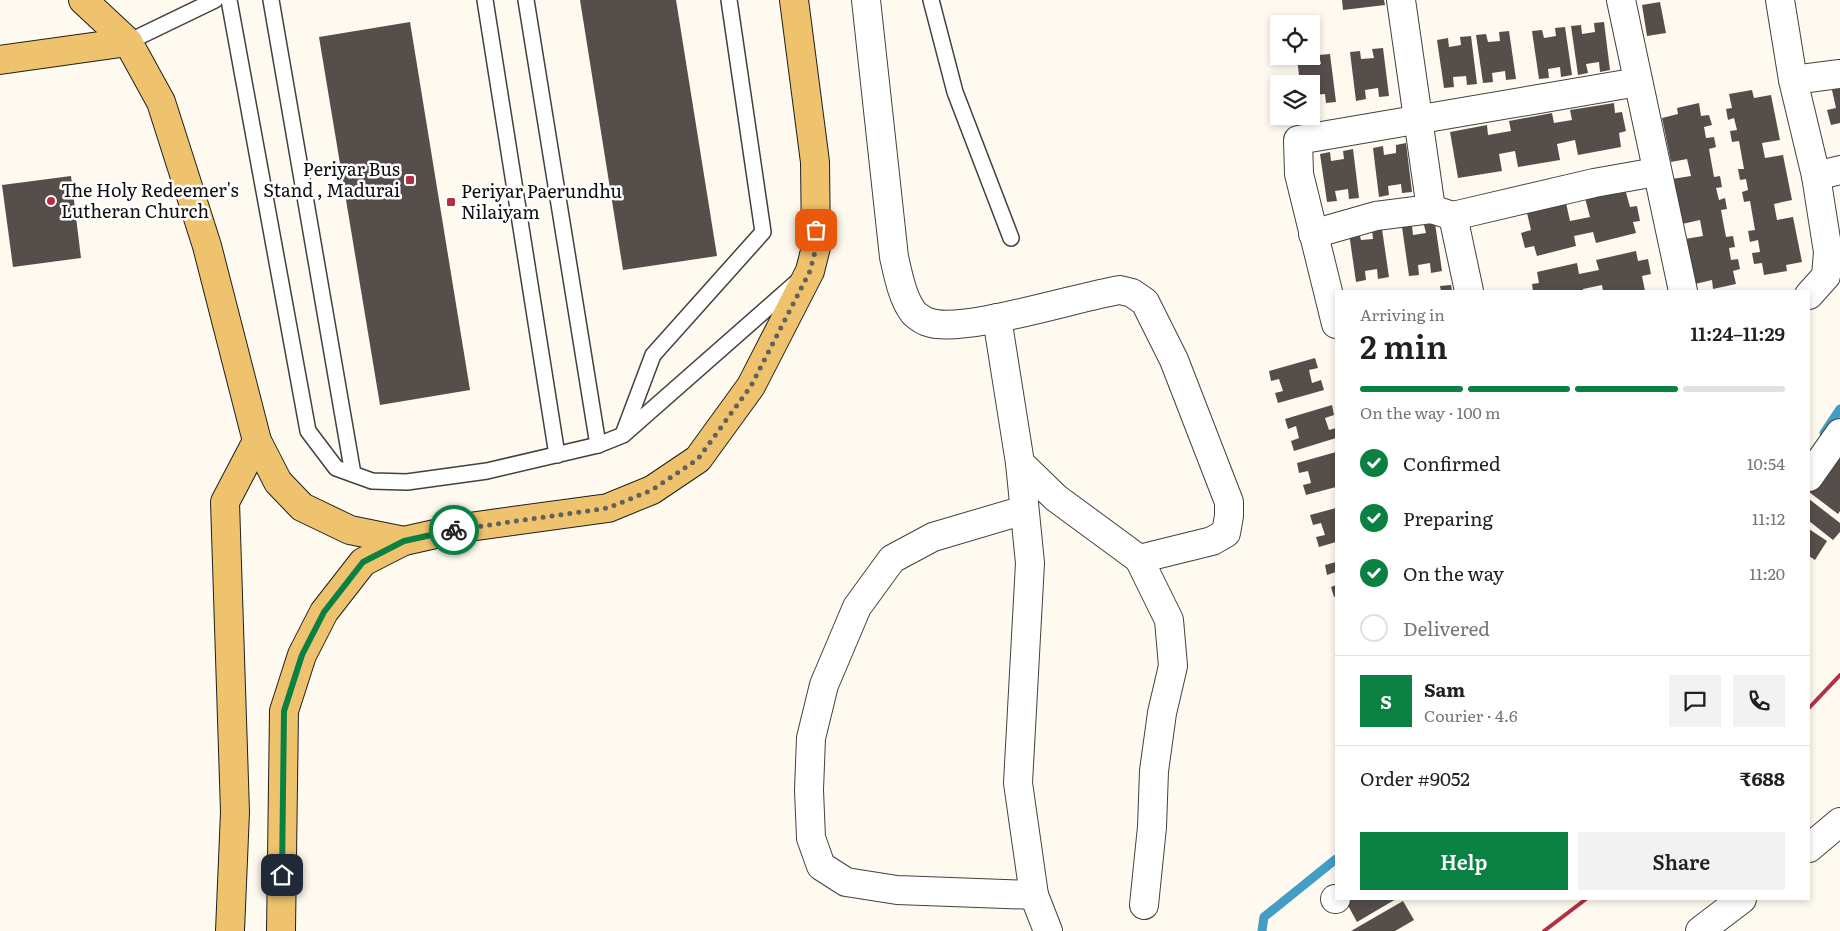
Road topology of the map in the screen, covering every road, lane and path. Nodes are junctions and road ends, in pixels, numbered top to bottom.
1 (83, 0) edge
2 (215, 0) edge
3 (229, 0) edge
4 (271, 0) edge
5 (485, 0) edge
6 (526, 0) edge
7 (728, 0) edge
8 (794, 0) edge
9 (866, 0) edge
10 (931, 0) edge
11 (1401, 0) edge
12 (1621, 0) edge
13 (1780, 0) edge
14 (128, 42) junction
15 (0, 60) edge
16 (1840, 74) edge
17 (1793, 80) junction
18 (1638, 82) junction
19 (1418, 120) junction
20 (1656, 172) junction
21 (1828, 173) edge
22 (1442, 212) junction
23 (1313, 234) junction
24 (1011, 238) dead end
25 (810, 271) junction
26 (1469, 290) edge
27 (1683, 290) edge
28 (1810, 294) edge
29 (996, 318) junction
30 (1335, 320) edge
31 (1840, 433) edge
32 (623, 435) junction
33 (256, 441) junction
34 (598, 445) junction
35 (557, 455) junction
36 (1020, 463) junction
37 (353, 474) junction
38 (1810, 476) edge
39 (1024, 510) junction
40 (404, 541) junction
41 (1139, 559) junction
42 (1840, 822) edge
43 (1810, 847) edge
44 (1034, 895) junction
45 (1741, 900) edge
46 (1144, 905) dead end
47 (230, 931) edge
48 (281, 931) edge
49 (1048, 931) edge
50 (1700, 931) edge

1 - 14 main road
2 - 14 lane
3 - 37 lane
4 - 37 lane
5 - 35 lane
6 - 34 lane
7 - 32 lane
8 - 25 main road
9 - 29 street
10 - 24 lane
11 - 19 street
12 - 18 street
13 - 17 street
14 - 15 main road
14 - 33 main road
16 - 17 street
17 - 21 street
18 - 19 street
18 - 20 street
19 - 22 street
19 - 23 street
20 - 22 street
20 - 27 street
21 - 28 street
22 - 23 street
22 - 26 street
23 - 30 street
25 - 32 lane
25 - 40 main road
29 - 36 street
29 - 41 street
31 - 38 street
32 - 34 lane
33 - 40 main road
33 - 47 main road
34 - 35 lane
35 - 37 lane
36 - 39 street
36 - 41 street
39 - 44 street
39 - 44 street
40 - 48 main road
41 - 46 street
42 - 43 street
44 - 49 street
45 - 50 street

